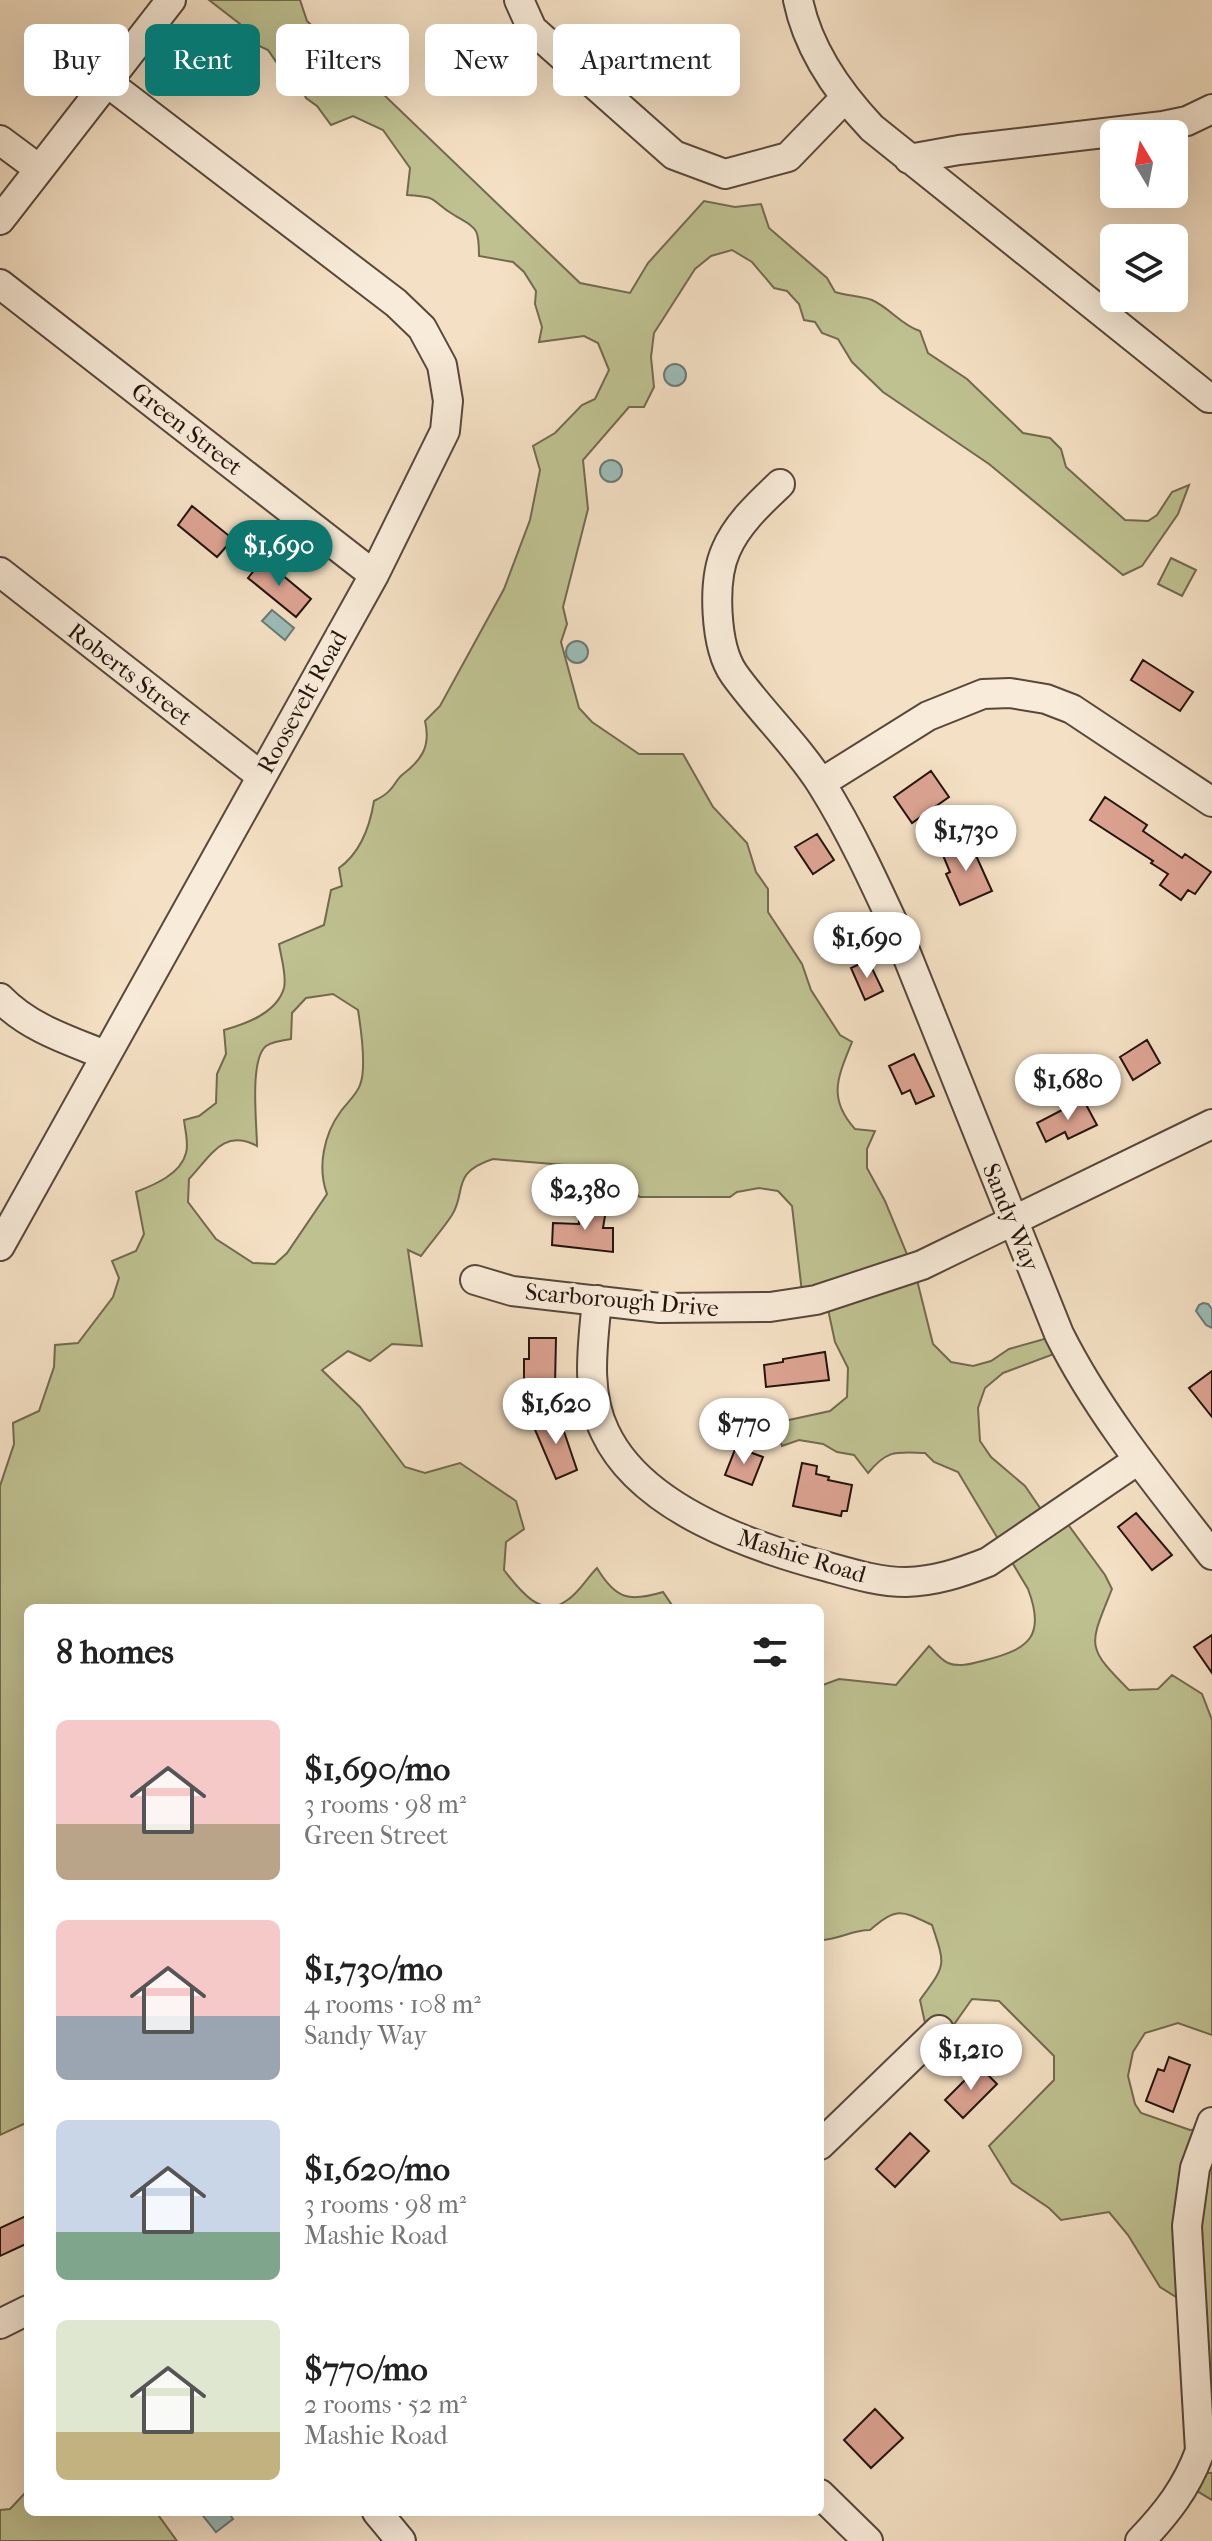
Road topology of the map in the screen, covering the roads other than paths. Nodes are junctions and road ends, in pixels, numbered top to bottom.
1 (171, 0) edge
2 (519, 0) edge
3 (798, 0) edge
4 (129, 55) edge
5 (98, 96) edge
6 (125, 96) edge
7 (844, 99) junction
8 (1212, 109) edge
9 (0, 140) edge
10 (909, 159) junction
11 (39, 169) junction
12 (0, 220) edge
13 (0, 284) edge
14 (1209, 398) dead end
15 (780, 484) dead end
16 (0, 572) edge
17 (374, 575) junction
18 (261, 776) junction
19 (821, 783) junction
20 (1212, 802) edge
21 (0, 998) edge
22 (105, 1055) junction
23 (1212, 1124) edge
24 (1013, 1221) junction
25 (0, 1246) edge
26 (475, 1280) dead end
27 (597, 1300) junction
28 (1138, 1460) junction
29 (1212, 1555) edge
30 (939, 2030) dead end
31 (1212, 2122) edge
32 (824, 2141) edge
33 (24, 2312) edge
34 (0, 2324) edge
35 (824, 2498) edge
36 (380, 2516) edge
37 (401, 2541) edge
38 (868, 2541) edge
39 (1140, 2541) edge

1 - 4 street
2 - 7 street
3 - 7 street
5 - 11 street
6 - 17 street, Roosevelt Road
7 - 10 street
8 - 10 street
9 - 11 street
10 - 14 street
11 - 12 street
13 - 17 street, Green Street
15 - 19 street, Sandy Way
16 - 18 street, Roberts Street
17 - 18 street, Roosevelt Road
18 - 22 street, Roosevelt Road
19 - 20 street
19 - 24 street, Sandy Way
21 - 22 street
22 - 25 street, Roosevelt Road
23 - 24 street, Scarborough Drive
24 - 27 street, Scarborough Drive
24 - 28 street, Sandy Way
26 - 27 street, Scarborough Drive
27 - 28 street, Mashie Road
28 - 29 street, Sandy Way
30 - 32 street
31 - 39 street
33 - 34 street
35 - 38 street
36 - 37 street

